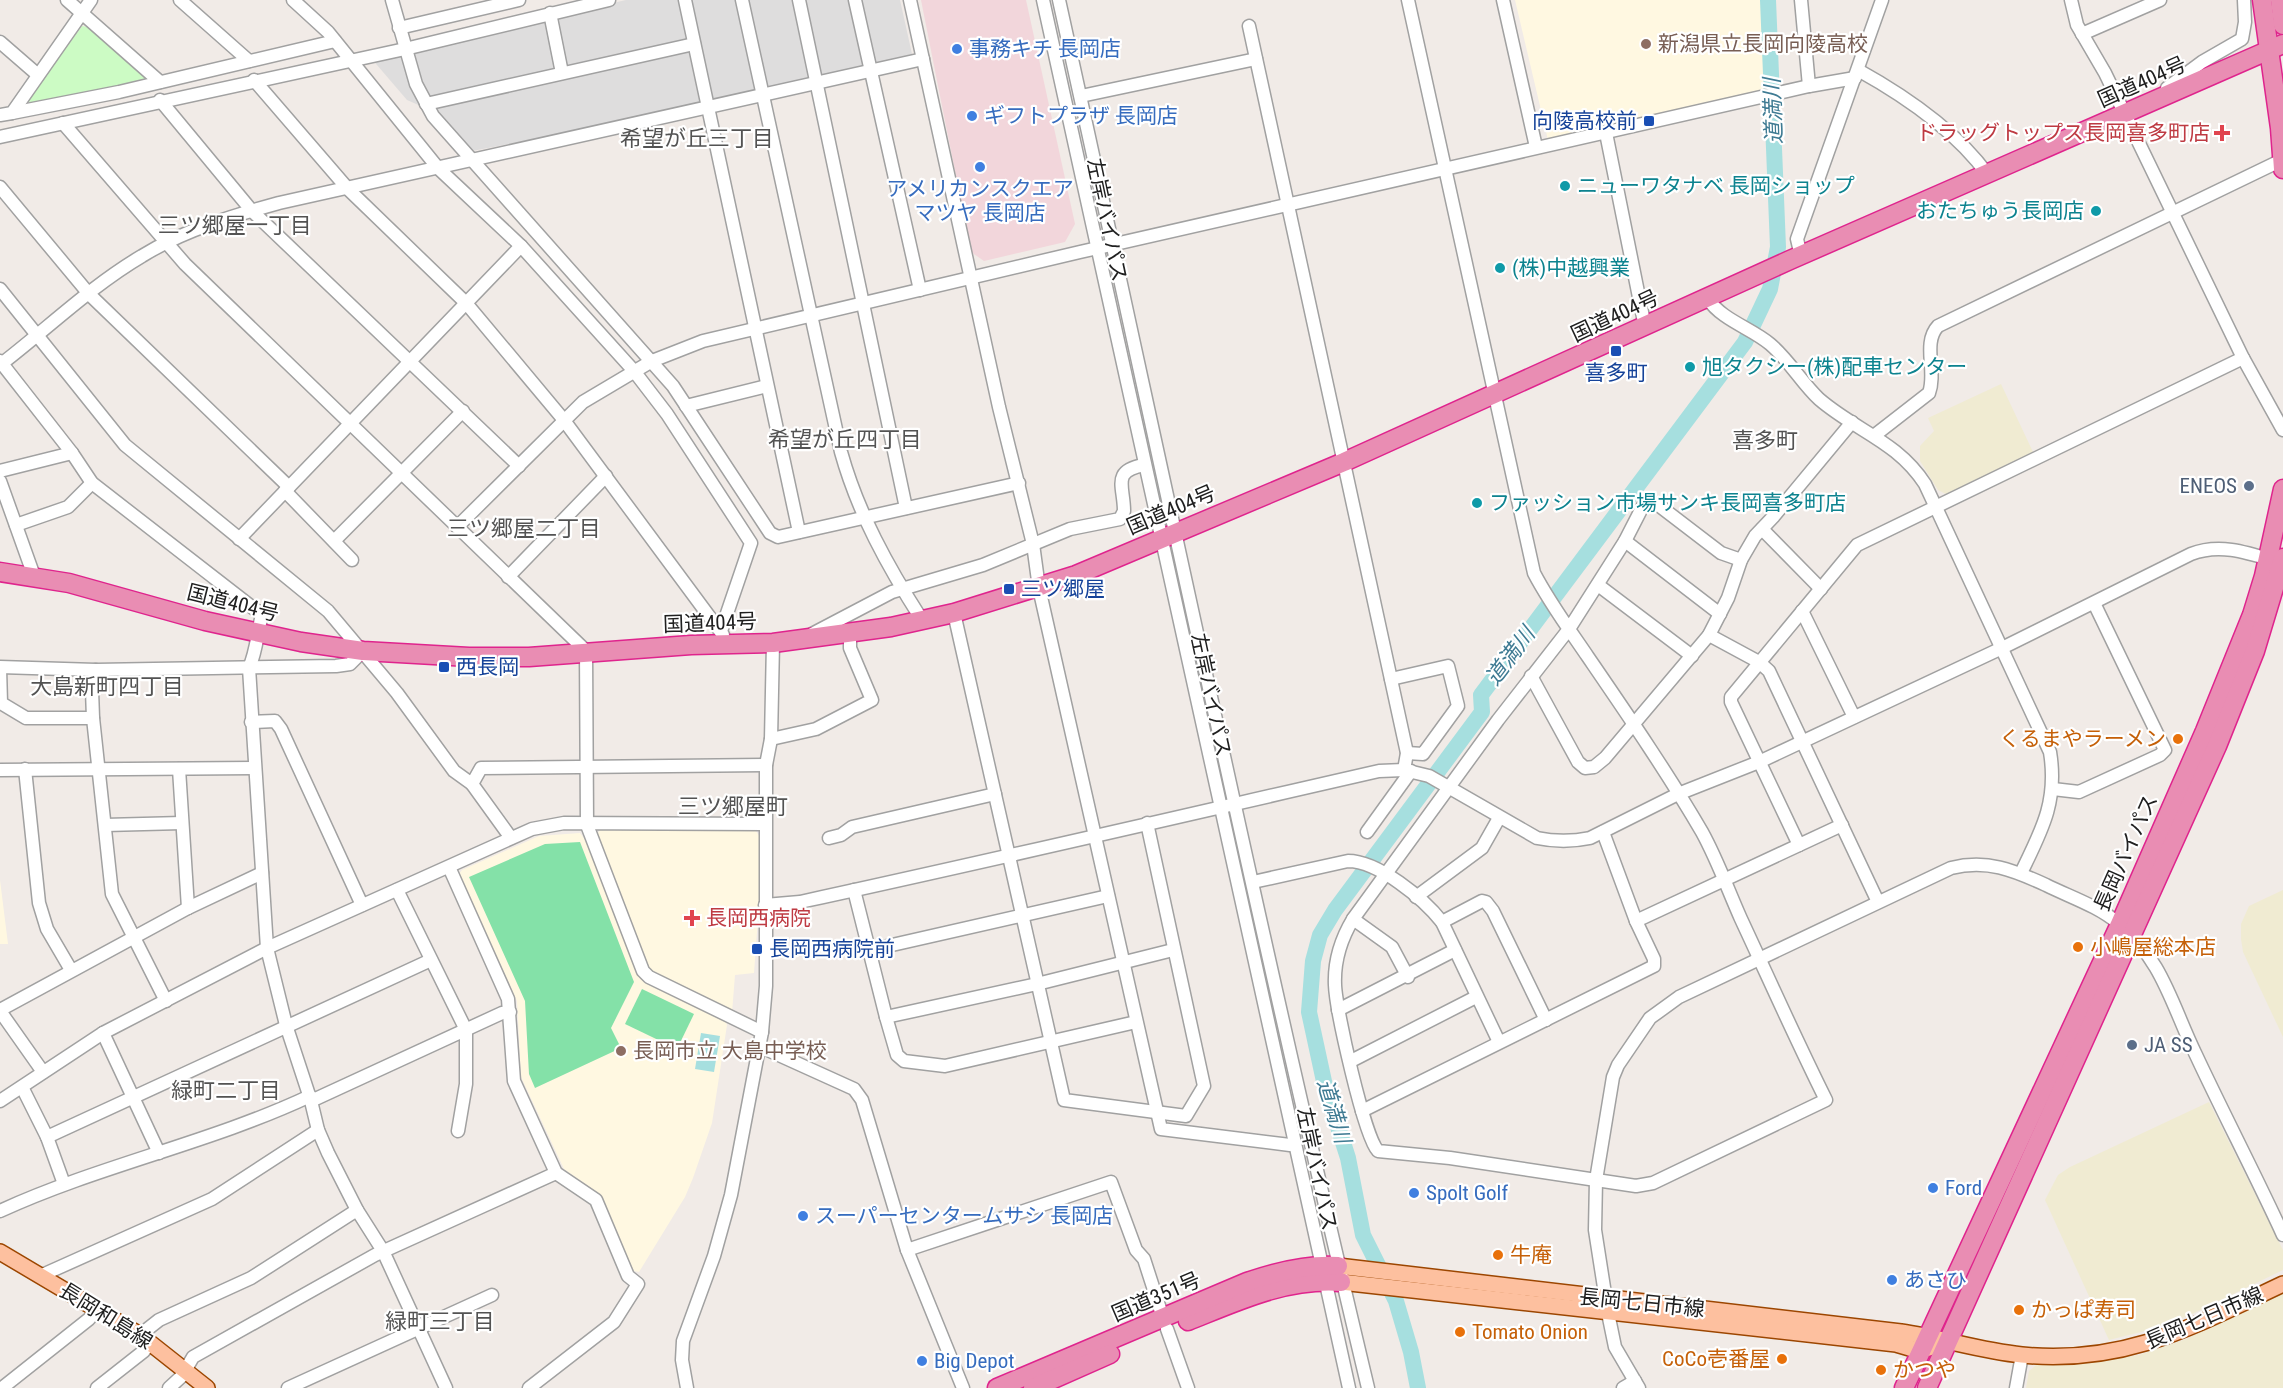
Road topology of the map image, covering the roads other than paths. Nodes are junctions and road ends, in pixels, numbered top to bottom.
1 (67, 0) edge
2 (91, 0) edge
3 (180, 0) edge
4 (293, 0) edge
5 (392, 0) edge
6 (519, 0) edge
7 (609, 0) edge
8 (685, 0) edge
9 (742, 0) edge
10 (799, 0) edge
11 (855, 0) edge
12 (910, 0) edge
13 (1043, 0) edge
14 (1059, 0) edge
15 (1408, 0) edge
16 (1503, 0) edge
17 (1801, 0) edge
18 (1882, 0) edge
19 (2071, 0) edge
20 (2160, 0) edge
21 (2244, 0) edge
22 (2280, 0) edge
23 (497, 2) edge
24 (2263, 7) edge
25 (82, 13) junction
26 (550, 13) junction
27 (2283, 25) edge
28 (1249, 26) dead end
29 (399, 28) junction
30 (2082, 34) junction
31 (335, 41) junction
32 (0, 42) edge
33 (694, 44) junction
34 (2276, 47) edge
35 (405, 49) junction
36 (350, 59) junction
37 (923, 59) junction
38 (1256, 59) junction
39 (249, 61) junction
40 (871, 70) junction
41 (562, 73) junction
42 (1856, 74) junction
43 (38, 75) junction
44 (254, 80) junction
45 (160, 82) junction
46 (816, 83) junction
47 (1809, 86) junction
48 (763, 95) junction
49 (2168, 95) junction
50 (1081, 96) junction
51 (160, 100) junction
52 (426, 104) junction
53 (2144, 104) junction
54 (708, 108) junction
55 (2126, 113) junction
56 (6, 114) edge
57 (63, 123) junction
58 (1606, 134) junction
59 (0, 136) edge
60 (1536, 147) junction
61 (472, 160) junction
62 (2282, 160) edge
63 (438, 168) junction
64 (2283, 169) edge
65 (1445, 170) junction
66 (1988, 175) junction
67 (0, 187) edge
68 (348, 189) junction
69 (1287, 205) junction
70 (252, 210) junction
71 (2174, 212) junction
72 (165, 244) junction
73 (1112, 245) junction
74 (521, 246) junction
75 (1096, 248) junction
76 (1796, 258) junction
77 (971, 278) junction
78 (0, 288) edge
79 (920, 290) junction
80 (89, 294) junction
81 (1708, 298) junction
82 (466, 303) junction
83 (862, 303) junction
84 (809, 315) junction
85 (1645, 327) junction
86 (755, 328) junction
87 (39, 335) junction
88 (2243, 358) junction
89 (1, 363) edge
90 (409, 363) junction
91 (643, 366) junction
92 (767, 386) junction
93 (1494, 396) junction
94 (686, 406) junction
95 (463, 411) junction
96 (563, 419) junction
97 (1852, 422) junction
98 (349, 424) junction
99 (2283, 430) edge
100 (1875, 435) junction
101 (72, 453) junction
102 (1344, 462) junction
103 (1144, 465) junction
104 (519, 466) junction
105 (0, 471) edge
106 (401, 474) junction
107 (606, 476) junction
108 (0, 481) edge
109 (92, 483) junction
110 (1019, 483) junction
111 (287, 489) junction
112 (2283, 489) edge
113 (1936, 505) junction
114 (906, 508) junction
115 (865, 518) junction
116 (16, 525) junction
117 (457, 528) junction
118 (1762, 529) junction
119 (799, 532) junction
120 (1169, 535) junction
121 (239, 539) junction
122 (334, 541) junction
123 (1625, 541) junction
124 (1033, 544) junction
125 (352, 560) dead end
126 (1741, 560) junction
127 (2279, 560) edge
128 (0, 572) edge
129 (34, 576) junction
130 (508, 577) junction
131 (1598, 585) junction
132 (1039, 588) junction
133 (902, 589) junction
134 (1821, 589) junction
135 (2094, 603) junction
136 (1802, 611) junction
137 (954, 613) junction
138 (1720, 614) junction
139 (922, 620) junction
140 (1567, 625) junction
141 (850, 633) junction
142 (257, 634) junction
143 (1709, 635) junction
144 (724, 638) junction
145 (803, 638) junction
146 (773, 643) junction
147 (2002, 648) junction
148 (363, 651) junction
149 (586, 651) junction
150 (1692, 656) junction
151 (1759, 662) junction
152 (0, 668) edge
153 (249, 668) junction
154 (96, 670) junction
155 (1531, 676) junction
156 (1391, 679) junction
157 (1854, 717) junction
158 (93, 718) junction
159 (251, 722) junction
160 (1633, 725) junction
161 (771, 739) junction
162 (1802, 741) junction
163 (1407, 753) junction
164 (1759, 762) junction
165 (587, 765) junction
166 (766, 765) junction
167 (254, 768) junction
168 (178, 769) junction
169 (0, 770) edge
170 (25, 770) junction
171 (98, 770) junction
172 (1410, 771) junction
173 (472, 784) junction
174 (1445, 785) junction
175 (2053, 789) junction
176 (995, 794) junction
177 (1678, 794) junction
178 (1236, 804) junction
179 (1221, 806) junction
180 (1499, 818) junction
181 (1147, 823) junction
182 (182, 824) junction
183 (765, 824) junction
184 (105, 825) junction
185 (587, 825) junction
186 (1842, 825) junction
187 (1367, 832) dead end
188 (1603, 832) junction
189 (1095, 836) junction
190 (511, 838) junction
191 (829, 838) dead end
192 (1799, 845) junction
193 (1010, 856) junction
194 (450, 867) junction
195 (262, 873) junction
196 (1384, 873) junction
197 (2021, 873) junction
198 (1725, 881) junction
199 (1253, 882) junction
200 (397, 890) junction
201 (854, 890) junction
202 (1108, 896) junction
203 (1416, 897) junction
204 (1878, 902) junction
205 (362, 905) junction
206 (765, 905) junction
207 (189, 908) junction
208 (1022, 916) junction
209 (1353, 919) junction
210 (1442, 921) junction
211 (1636, 921) junction
212 (2125, 930) junction
213 (135, 938) junction
214 (267, 948) junction
215 (1173, 950) junction
216 (1455, 950) junction
217 (870, 951) junction
218 (1760, 958) junction
219 (431, 960) junction
220 (1124, 963) junction
221 (71, 970) junction
222 (1408, 977) junction
223 (1037, 984) junction
224 (1476, 997) junction
225 (166, 1001) junction
226 (0, 1010) edge
227 (1338, 1010) junction
228 (510, 1012) junction
229 (886, 1017) junction
230 (1546, 1020) junction
231 (1136, 1022) junction
232 (286, 1025) junction
233 (465, 1030) junction
234 (762, 1032) junction
235 (103, 1033) junction
236 (1051, 1041) junction
237 (1499, 1042) junction
238 (759, 1046) junction
239 (1351, 1061) junction
240 (43, 1072) junction
241 (22, 1087) junction
242 (133, 1095) junction
243 (311, 1098) junction
244 (0, 1101) edge
245 (1156, 1111) junction
246 (1362, 1111) junction
247 (318, 1130) junction
248 (458, 1131) dead end
249 (47, 1137) junction
250 (1290, 1145) dead end
251 (159, 1153) junction
252 (556, 1173) junction
253 (1596, 1180) junction
254 (64, 1184) junction
255 (357, 1210) junction
256 (0, 1211) edge
257 (2283, 1235) edge
258 (907, 1250) junction
259 (383, 1251) junction
260 (0, 1252) edge
261 (1331, 1273) junction
262 (40, 1276) junction
263 (2283, 1284) edge
264 (492, 1295) dead end
265 (1607, 1305) junction
266 (98, 1308) junction
267 (1165, 1324) junction
268 (418, 1329) junction
269 (145, 1339) junction
270 (1932, 1343) junction
271 (2022, 1355) junction
272 (185, 1369) junction
273 (1637, 1384) edge
274 (2, 1388) edge
275 (97, 1388) edge
276 (169, 1388) edge
277 (207, 1388) edge
278 (288, 1388) edge
279 (446, 1388) edge
280 (529, 1388) edge
281 (687, 1388) edge
282 (963, 1388) edge
283 (997, 1388) edge
284 (1033, 1388) edge
285 (1188, 1388) edge
286 (1349, 1388) edge
287 (1368, 1388) edge
288 (1623, 1388) edge
289 (1904, 1388) edge
290 (1927, 1388) edge
291 (2016, 1388) edge

1 - 25 street
2 - 25 street
3 - 39 street
4 - 31 street
5 - 29 street
6 - 23 street
7 - 26 street
8 - 33 street
9 - 48 street
10 - 46 street
11 - 40 street
12 - 37 street
13 - 75 street, 左岸バイパス
14 - 50 street, 左岸バイパス
15 - 65 street
16 - 60 street
17 - 47 street
18 - 42 street
19 - 30 street
20 - 30 street
21 - 53 street
22 - 27 highway
23 - 29 street
24 - 34 highway
24 - 49 highway
25 - 43 street
25 - 45 street
26 - 35 street
26 - 41 street
28 - 38 street
29 - 35 street
30 - 55 street
31 - 36 street
31 - 39 street
32 - 43 street
33 - 41 street
33 - 54 street
34 - 49 highway, 国道404号
34 - 62 highway
35 - 36 street
35 - 52 street
36 - 44 street
36 - 63 street
37 - 40 street
37 - 77 street
38 - 50 street
38 - 69 street
39 - 45 street
40 - 46 street
40 - 79 street
41 - 52 street
42 - 47 street
42 - 66 street
42 - 76 street
43 - 56 street
44 - 51 street
44 - 68 street
45 - 56 street
46 - 48 street
46 - 83 street
47 - 58 street
48 - 54 street
48 - 84 street
49 - 53 highway, 国道404号
50 - 73 street, 左岸バイパス
51 - 57 street
51 - 70 street
52 - 61 street
53 - 55 highway, 国道404号
54 - 61 street
54 - 86 street
55 - 66 highway, 国道404号
55 - 71 street
57 - 59 street
57 - 72 street
58 - 60 street
58 - 85 street
60 - 65 street
61 - 63 street
61 - 91 street
62 - 64 highway
62 - 71 street
63 - 68 street
63 - 74 street
65 - 69 street
65 - 93 street
66 - 76 highway, 国道404号
67 - 80 street
68 - 70 street
68 - 82 street
69 - 73 street
69 - 102 street
70 - 72 street
70 - 90 street
71 - 88 street
71 - 100 street
72 - 80 street
72 - 98 street
73 - 75 street
73 - 120 street, 左岸バイパス
74 - 82 street
74 - 91 street
75 - 77 street
75 - 103 street, 左岸バイパス
76 - 81 highway, 国道404号
77 - 79 street
77 - 110 street
78 - 87 street
79 - 83 street
80 - 87 street
80 - 111 street
81 - 85 highway, 国道404号
81 - 97 street
82 - 90 street
82 - 96 street
83 - 84 street
83 - 114 street
84 - 86 street
84 - 115 street
85 - 93 highway, 国道404号
86 - 91 street
86 - 92 street
87 - 89 street
87 - 121 street
88 - 99 street
88 - 113 street
89 - 101 street
90 - 95 street
90 - 98 street
91 - 94 street
91 - 96 street
91 - 144 street
92 - 94 street
92 - 119 street
93 - 102 highway, 国道404号
93 - 140 street
94 - 119 street
95 - 104 street
95 - 106 street
96 - 104 street
96 - 107 street
97 - 100 street
97 - 118 street
98 - 106 street
98 - 111 street
100 - 113 street
101 - 105 street
101 - 109 street
102 - 120 highway, 国道404号
102 - 156 street
103 - 120 street, 左岸バイパス
103 - 124 street
104 - 117 street
106 - 117 street
106 - 122 street
107 - 130 street
107 - 144 street
108 - 116 street
109 - 116 street
109 - 142 street
110 - 114 street
110 - 124 street
111 - 121 street
111 - 122 street
112 - 127 highway, 長岡バイパス
113 - 134 street
113 - 147 street
114 - 115 street
115 - 119 street
115 - 133 street
116 - 129 street
117 - 130 street
118 - 126 street
118 - 134 street
120 - 132 highway, 国道404号
120 - 178 street, 左岸バイパス
120 - 179 street, 左岸バイパス
121 - 148 street
122 - 125 street
123 - 126 street
123 - 131 street
123 - 138 street
124 - 132 street
124 - 133 street
126 - 138 street
127 - 135 street
127 - 212 highway, 長岡バイパス
128 - 129 highway, 国道404号
129 - 142 highway, 国道404号
130 - 149 street
131 - 140 street
131 - 150 street
132 - 137 highway, 国道404号
132 - 189 street
133 - 139 street
133 - 145 street
134 - 136 street
135 - 147 street
135 - 175 street
136 - 151 street
136 - 157 street
137 - 139 highway, 国道404号
137 - 176 street
138 - 143 street
139 - 141 highway, 国道404号
140 - 155 street
140 - 160 street
141 - 145 highway, 国道404号
141 - 161 street
142 - 148 highway, 国道404号
142 - 153 street
143 - 150 street
143 - 151 street
144 - 146 highway, 国道404号
144 - 149 highway, 国道404号
145 - 146 highway, 国道404号
146 - 161 street
147 - 157 street
147 - 175 street
148 - 149 highway, 国道404号
148 - 153 street
148 - 173 street
149 - 165 street
150 - 160 street
151 - 162 street
151 - 164 street
152 - 154 street
152 - 158 street
153 - 154 street
153 - 159 street
154 - 158 street
155 - 160 street
155 - 174 street
156 - 163 street
156 - 163 street
157 - 162 street
158 - 171 street
159 - 167 street
159 - 205 street
160 - 177 street
161 - 166 street
162 - 164 street
162 - 186 street
163 - 172 street
164 - 177 street
164 - 192 street
165 - 166 street
165 - 173 street
165 - 185 street
166 - 183 street
167 - 168 street
167 - 195 street
168 - 171 street
168 - 182 street
169 - 170 street
170 - 171 street
170 - 221 street
171 - 184 street
172 - 174 street
172 - 178 street
172 - 187 street
173 - 190 street
174 - 180 street
174 - 196 street
175 - 197 street
176 - 191 street
176 - 193 street
177 - 188 street
177 - 198 street
178 - 179 street
178 - 199 street, 左岸バイパス
179 - 181 street
179 - 261 street, 左岸バイパス
180 - 188 street
180 - 203 street
181 - 189 street
181 - 215 street
182 - 184 street
182 - 207 street
183 - 185 street
183 - 206 street
184 - 213 street
185 - 190 street
185 - 234 street
186 - 192 street
186 - 204 street
188 - 211 street
189 - 193 street
189 - 202 street
190 - 194 street
192 - 198 street
193 - 201 street
193 - 208 street
194 - 200 street
194 - 228 street
195 - 207 street
195 - 214 street
196 - 199 street
196 - 203 street
196 - 209 street
197 - 204 street
197 - 212 street
198 - 211 street
198 - 218 street
199 - 261 street, 左岸バイパス
200 - 205 street
200 - 219 street
201 - 206 street
201 - 217 street
202 - 208 street
202 - 220 street
203 - 210 street
204 - 218 street
205 - 214 street
206 - 234 street
207 - 213 street
208 - 217 street
208 - 223 street
209 - 222 street
209 - 227 street
210 - 216 street
210 - 230 street
211 - 230 street
212 - 257 street
212 - 270 highway, 長岡バイパス
213 - 221 street
213 - 225 street
214 - 225 street
214 - 232 street
215 - 220 street
215 - 245 street
216 - 222 street
216 - 224 street
217 - 229 street
218 - 253 street
218 - 253 street
219 - 232 street
219 - 233 street
220 - 223 street
220 - 231 street
221 - 226 street
222 - 227 street
223 - 229 street
223 - 236 street
224 - 237 street
224 - 239 street
225 - 235 street
226 - 240 street
227 - 239 street
228 - 233 street
228 - 252 street
229 - 236 street
230 - 237 street
231 - 236 street
231 - 245 street
232 - 242 street
232 - 243 street
233 - 243 street
233 - 248 street
234 - 238 street
235 - 240 street
235 - 242 street
236 - 245 street
237 - 246 street
238 - 258 street
238 - 281 street
239 - 246 street
240 - 241 street
241 - 244 street
241 - 249 street
242 - 249 street
242 - 251 street
243 - 247 street
243 - 251 street
245 - 250 street
246 - 253 street
247 - 255 street
247 - 262 street
249 - 254 street
251 - 254 street
252 - 259 street
252 - 280 street
253 - 265 street
254 - 256 street
255 - 259 street
255 - 269 street
258 - 267 street
258 - 282 street
259 - 268 street
259 - 272 street
260 - 262 main road, 長岡和島線
261 - 265 main road, 長岡七日市線
261 - 265 main road, 長岡七日市線
261 - 267 highway, 国道351号
261 - 286 street, 左岸バイパス
261 - 287 street, 左岸バイパス
262 - 266 main road, 長岡和島線
263 - 271 main road, 長岡七日市線
264 - 268 street
265 - 270 main road, 長岡七日市線
265 - 273 street
266 - 269 main road, 長岡和島線
266 - 274 street
267 - 283 highway, 国道351号
267 - 284 highway
267 - 285 street
268 - 278 street
268 - 279 street
269 - 272 main road, 長岡和島線
269 - 275 street
270 - 271 main road, 長岡七日市線
270 - 289 highway, 長岡バイパス
270 - 290 highway, 長岡バイパス
271 - 291 street
272 - 276 street
272 - 277 main road, 長岡和島線
273 - 288 street

